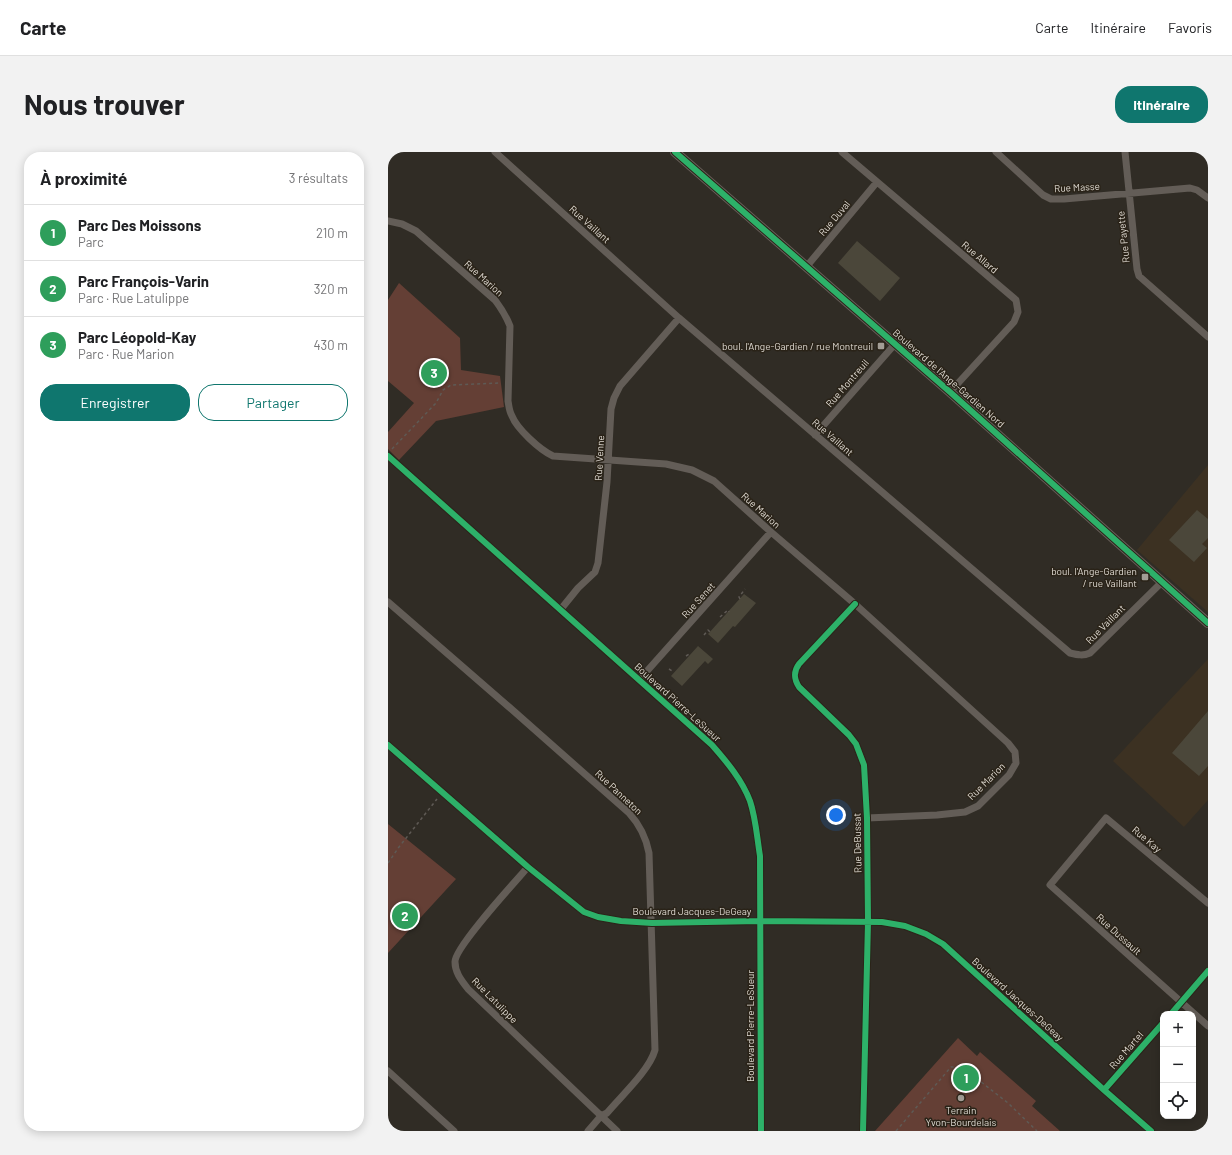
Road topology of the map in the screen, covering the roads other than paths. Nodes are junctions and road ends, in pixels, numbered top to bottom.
1 (495, 152) edge
2 (675, 152) edge
3 (842, 152) edge
4 (996, 152) edge
5 (1125, 152) edge
6 (877, 182) junction
7 (1129, 193) junction
8 (1208, 198) edge
9 (388, 221) edge
10 (807, 266) junction
11 (680, 318) junction
12 (1208, 337) edge
13 (895, 344) junction
14 (950, 392) junction
15 (815, 435) junction
16 (388, 454) edge
17 (609, 460) junction
18 (771, 532) junction
19 (1162, 582) junction
20 (388, 602) edge
21 (855, 604) junction
22 (561, 608) junction
23 (1208, 623) edge
24 (639, 680) junction
25 (388, 745) edge
26 (867, 818) junction
27 (1078, 851) joint
28 (528, 867) junction
29 (1208, 903) edge
30 (760, 921) junction
31 (652, 922) junction
32 (868, 922) junction
33 (1208, 971) edge
34 (1181, 1003) junction
35 (1174, 1011) edge
36 (1160, 1026) edge
37 (1208, 1026) edge
38 (388, 1071) edge
39 (1104, 1090) junction
40 (602, 1116) junction
41 (454, 1131) edge
42 (588, 1131) edge
43 (618, 1131) edge
44 (761, 1131) edge
45 (863, 1131) edge
46 (1151, 1131) edge

1 - 11 street, Rue Vaillant
2 - 10 main road, Boulevard de l'Ange-Gardien Nord
3 - 6 street, Rue Allard
4 - 7 street, Rue Masse
5 - 7 street, Rue Payette
6 - 10 street, Rue Duval
6 - 14 street, Rue Allard
7 - 8 street, Rue Masse
7 - 12 street, Rue Payette
9 - 17 street, Rue Marion
10 - 13 main road, Boulevard de l'Ange-Gardien Nord
11 - 15 street, Rue Vaillant
11 - 17 street, Rue Venne
13 - 14 main road, Boulevard de l'Ange-Gardien Nord
13 - 15 street, Rue Montreuil
14 - 19 main road, Boulevard de l'Ange-Gardien Nord
15 - 19 street, Rue Vaillant
16 - 22 street, Boulevard Pierre-LeSueur
17 - 18 street, Rue Marion
17 - 22 street, Rue Venne
18 - 21 street, Rue Marion
18 - 24 street, Rue Senet
19 - 23 main road, Boulevard de l'Ange-Gardien Nord
20 - 31 street, Rue Panneton
21 - 26 street, Rue DeBussat
21 - 26 street, Rue Marion
22 - 24 street, Boulevard Pierre-LeSueur
24 - 30 street, Boulevard Pierre-LeSueur
25 - 28 street, Boulevard Jacques-DeGeay
26 - 32 street, Rue DeBussat
27 - 29 street, Rue Kay
27 - 34 street, Rue Dussault
28 - 31 street, Boulevard Jacques-DeGeay
28 - 40 street, Rue Latulippe
30 - 31 street, Boulevard Jacques-DeGeay
30 - 32 street, Boulevard Jacques-DeGeay
30 - 44 street, Boulevard Pierre-LeSueur
31 - 40 street, Rue Panneton
32 - 39 street, Boulevard Jacques-DeGeay
32 - 45 street, Rue DeBussat
33 - 34 street
34 - 35 street
34 - 37 street, Rue Dussault
36 - 39 street, Rue Martel
38 - 41 street
39 - 46 street, Boulevard Jacques-DeGeay
40 - 42 street, Rue Panneton
40 - 43 street, Rue Latulippe

